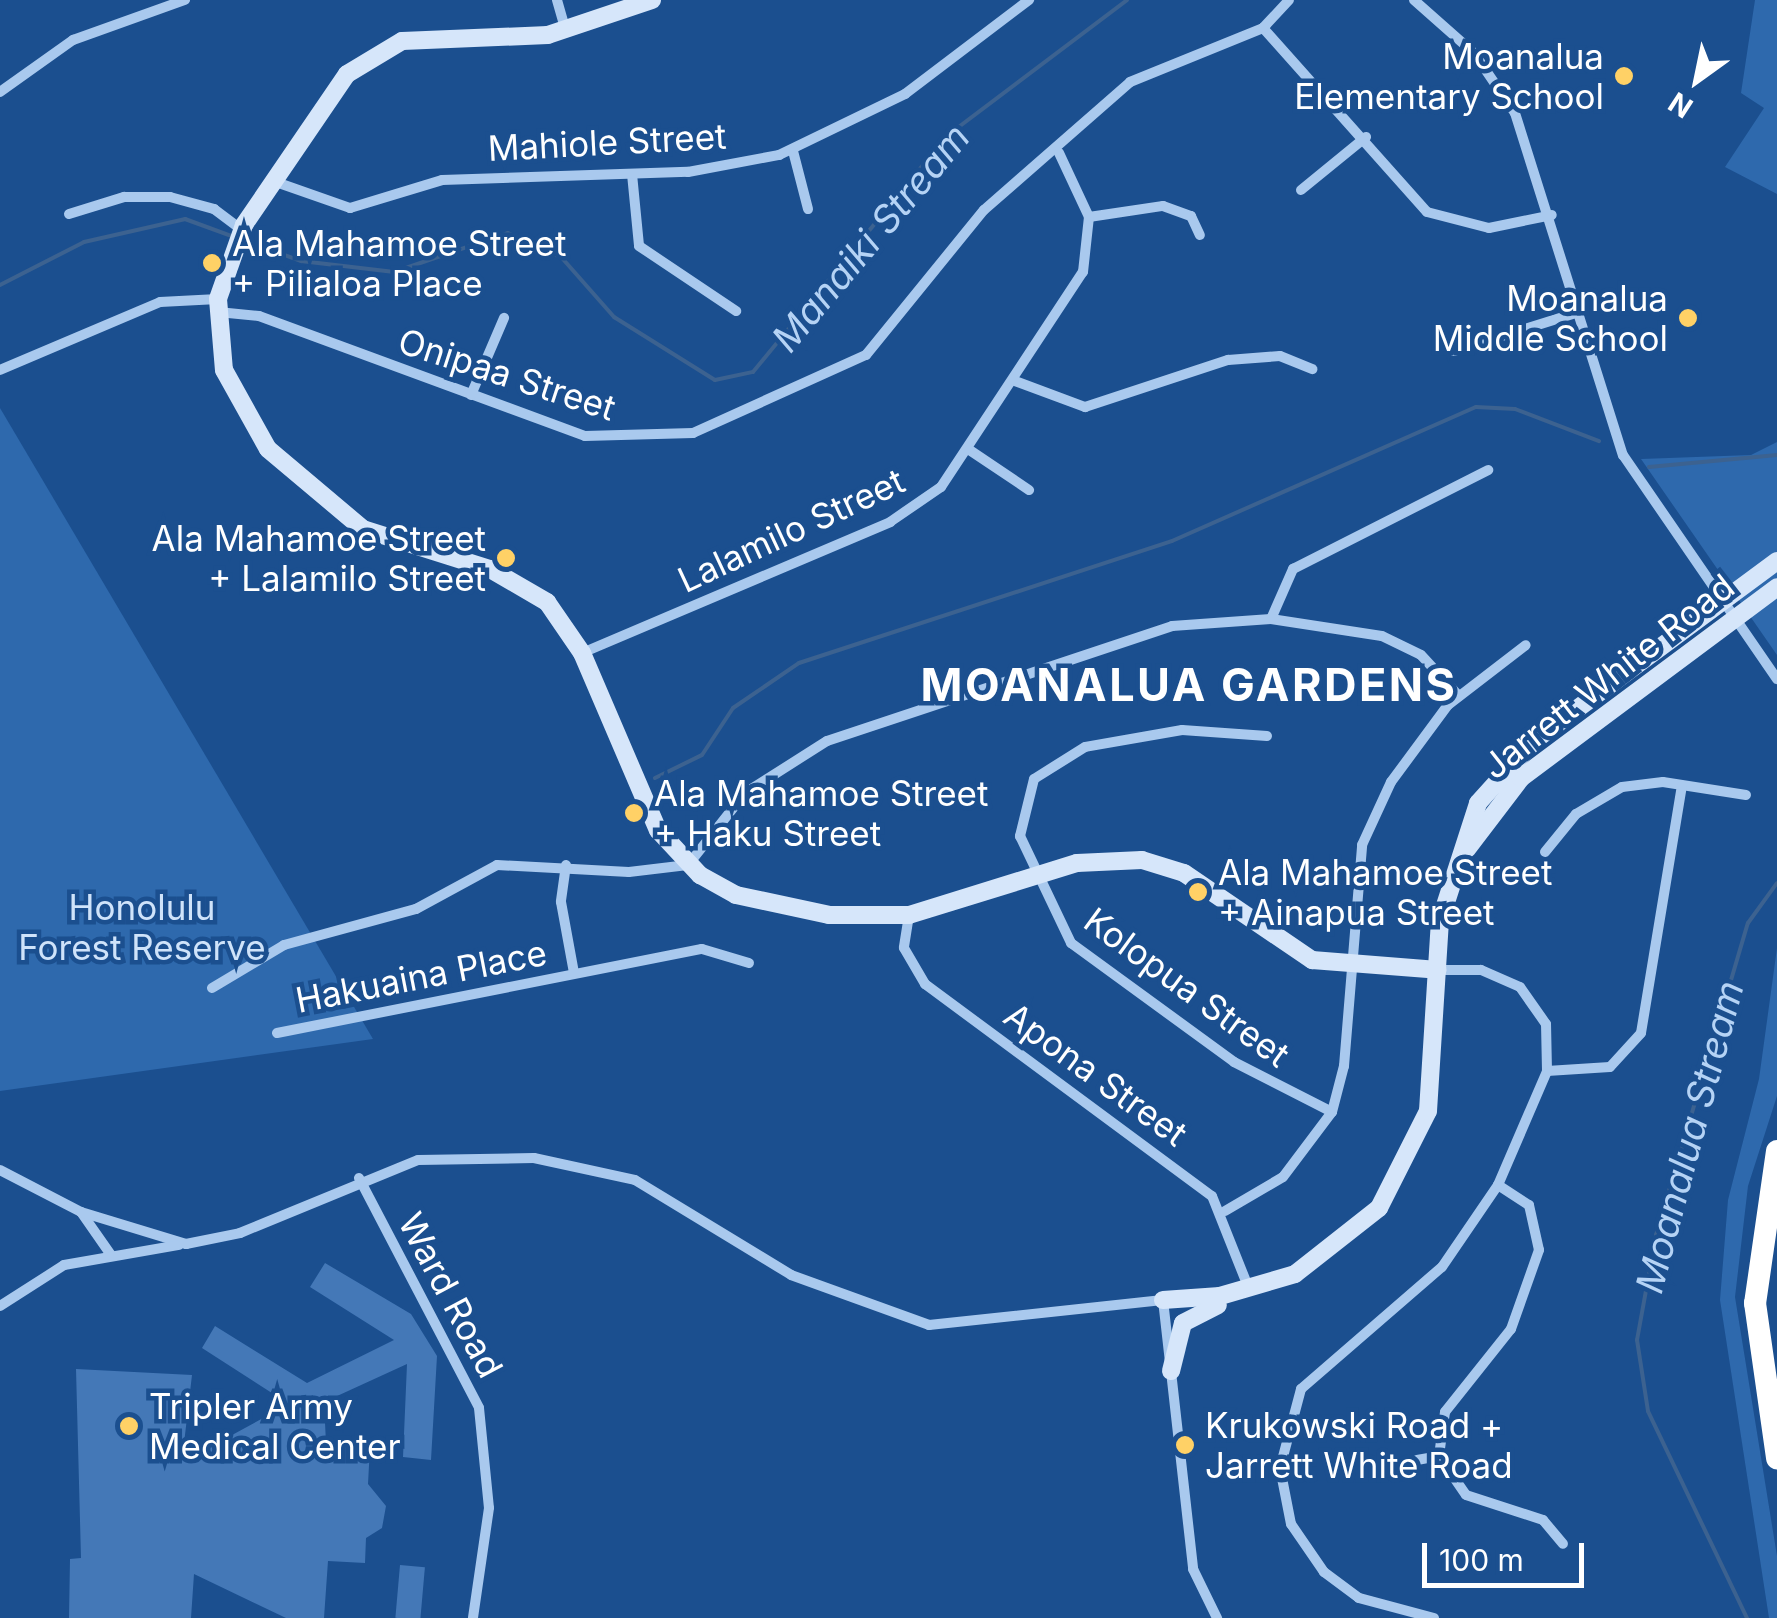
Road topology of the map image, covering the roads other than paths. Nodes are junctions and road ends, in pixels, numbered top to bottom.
1 (186, 0) edge
2 (557, 0) edge
3 (652, 0) edge
4 (1029, 0) edge
5 (1289, 0) edge
6 (1414, 0) edge
7 (1263, 28) junction
8 (566, 32) junction
9 (1, 90) edge
10 (1366, 137) junction
11 (793, 151) junction
12 (1059, 153) junction
13 (632, 174) junction
14 (272, 181) junction
15 (1301, 190) dead end
16 (808, 210) dead end
17 (69, 214) dead end
18 (1552, 215) junction
19 (1089, 217) junction
20 (1200, 236) dead end
21 (235, 243) junction
22 (217, 306) junction
23 (736, 311) dead end
24 (1580, 312) junction
25 (504, 318) dead end
26 (1454, 351) dead end
27 (1313, 368) dead end
28 (0, 370) edge
29 (1015, 381) junction
30 (471, 395) junction
31 (971, 451) junction
32 (1488, 470) dead end
33 (1029, 490) dead end
34 (1777, 561) edge
35 (1772, 591) edge
36 (1718, 600) junction
37 (1272, 619) junction
38 (1734, 620) junction
39 (1526, 644) dead end
40 (582, 653) junction
41 (1777, 679) edge
42 (1459, 696) junction
43 (1267, 736) dead end
44 (1682, 785) junction
45 (1746, 795) dead end
46 (1545, 852) dead end
47 (566, 865) junction
48 (688, 865) junction
49 (1453, 872) junction
50 (1038, 879) junction
51 (908, 916) junction
52 (749, 963) dead end
53 (1347, 969) junction
54 (1438, 970) junction
55 (574, 974) junction
56 (212, 988) dead end
57 (277, 1032) dead end
58 (1546, 1071) junction
59 (1332, 1112) junction
60 (1777, 1151) edge
61 (0, 1170) edge
62 (359, 1178) junction
63 (1498, 1185) junction
64 (1224, 1211) junction
65 (81, 1212) junction
66 (186, 1244) junction
67 (111, 1255) junction
68 (1247, 1290) junction
69 (1162, 1300) junction
70 (0, 1306) edge
71 (1171, 1370) junction
72 (1440, 1456) junction
73 (1777, 1458) edge
74 (1417, 1460) dead end
75 (1562, 1544) dead end
76 (473, 1618) edge
77 (1217, 1618) edge
78 (1434, 1618) edge

1 - 9 street
2 - 8 street
3 - 8 street
4 - 11 street, Mahiole Street
5 - 7 street, Onipaa Street
6 - 18 street
7 - 10 street
7 - 12 street, Onipaa Street
8 - 14 street
10 - 15 street
10 - 18 street
11 - 13 street, Mahiole Street
11 - 16 street
12 - 19 street
12 - 30 street, Onipaa Street
13 - 14 street, Mahiole Street
13 - 23 street
14 - 21 street
17 - 21 street
18 - 24 street
19 - 20 street
19 - 29 street, Lalamilo Street
21 - 22 street
22 - 28 street, Onipaa Street
22 - 30 street, Onipaa Street
22 - 40 street
24 - 26 street
24 - 36 street
25 - 30 street
27 - 29 street
29 - 31 street, Lalamilo Street
31 - 33 street
31 - 40 street, Lalamilo Street
32 - 37 street
34 - 36 street, Jarrett White Road
35 - 38 street, Jarrett White Road
36 - 38 street
36 - 49 street, Jarrett White Road
37 - 42 street
37 - 48 street
38 - 41 street
38 - 49 street, Jarrett White Road
39 - 42 street
40 - 48 street
42 - 53 street
43 - 50 street, Kolopua Street
44 - 45 street
44 - 46 street
44 - 58 street
47 - 48 street
47 - 55 street, Hakuaina Place
47 - 56 street
48 - 51 street
49 - 54 street, Jarrett White Road
50 - 51 street
50 - 53 street
50 - 59 street, Kolopua Street
51 - 64 street, Apona Street
52 - 55 street, Hakuaina Place
53 - 54 street
53 - 59 street
54 - 58 street
54 - 68 street, Jarrett White Road
55 - 57 street, Hakuaina Place
58 - 63 street
59 - 64 street
60 - 73 highway
61 - 65 street
62 - 66 street, Jarrett White Road
62 - 69 street, Jarrett White Road
62 - 76 street, Ward Road
63 - 72 street
63 - 78 street
64 - 68 street
65 - 66 street
65 - 67 street
66 - 67 street, Jarrett White Road
67 - 70 street, Jarrett White Road
68 - 69 street, Jarrett White Road
68 - 71 street
69 - 71 street
71 - 77 street
72 - 74 street
72 - 75 street

